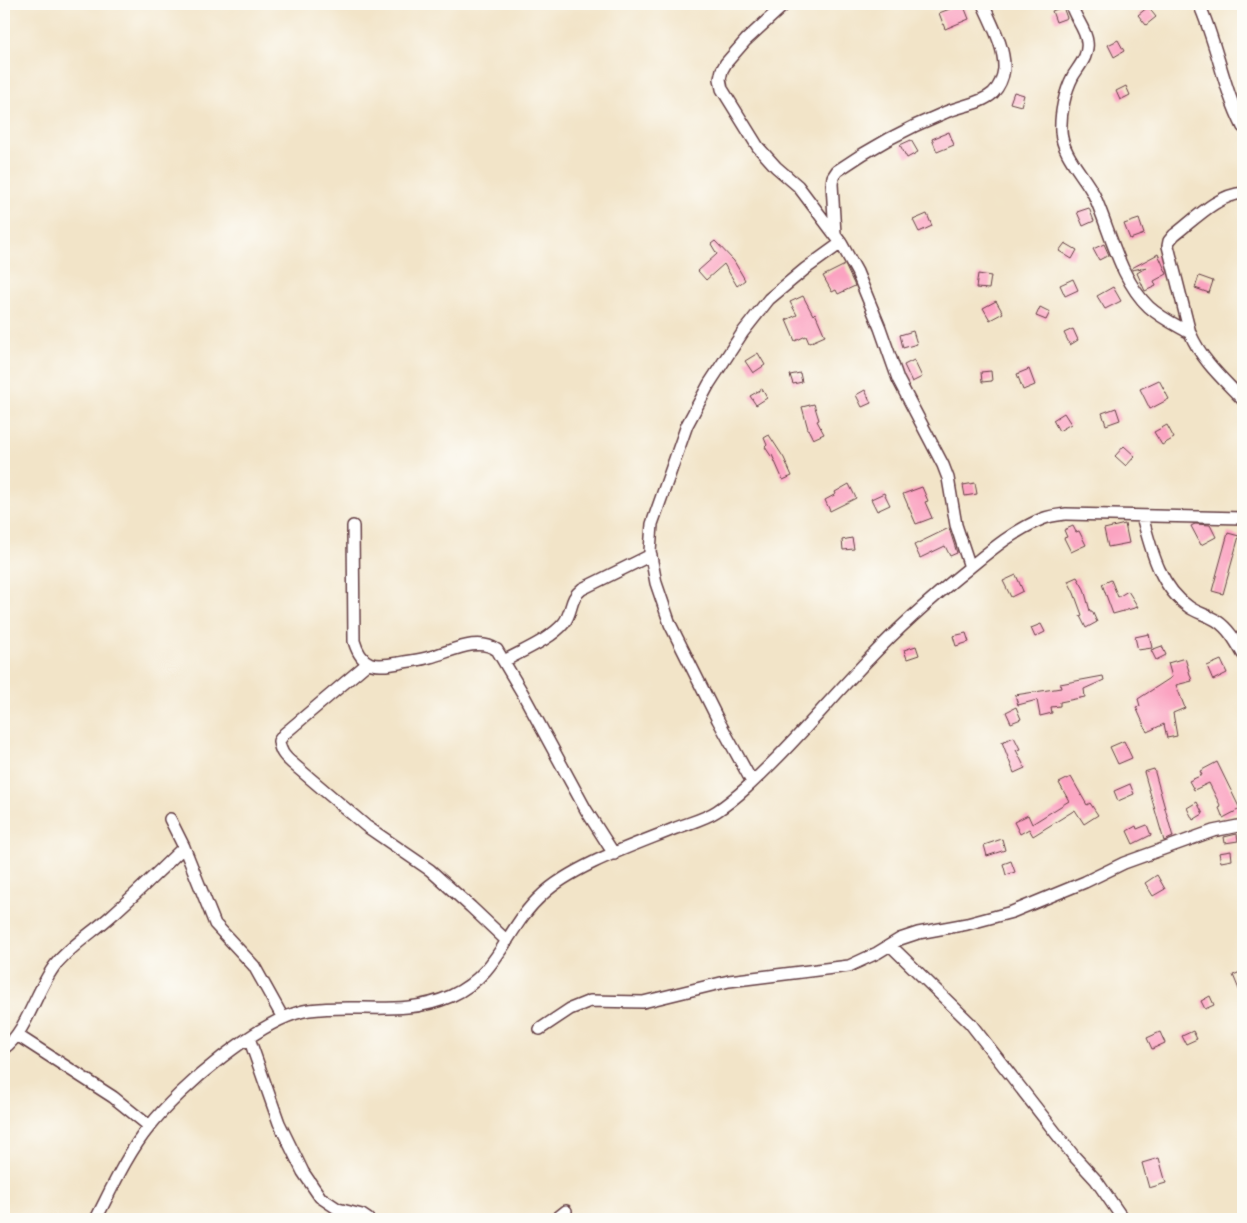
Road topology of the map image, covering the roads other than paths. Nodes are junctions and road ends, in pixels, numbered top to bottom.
1 (785, 4) edge
2 (983, 4) edge
3 (1071, 4) edge
4 (1199, 4) edge
5 (1243, 127) edge
6 (1243, 193) edge
7 (838, 238) junction
8 (1190, 334) junction
9 (1243, 400) edge
10 (1142, 516) junction
11 (1243, 518) edge
12 (353, 526) dead end
13 (651, 555) junction
14 (970, 567) junction
15 (1243, 654) edge
16 (504, 661) junction
17 (368, 663) junction
18 (752, 782) junction
19 (170, 819) dead end
20 (1243, 825) edge
21 (184, 847) junction
22 (614, 854) junction
23 (506, 941) junction
24 (890, 945) junction
25 (283, 1018) junction
26 (540, 1029) dead end
27 (17, 1035) junction
28 (249, 1038) junction
29 (4, 1048) edge
30 (149, 1126) junction
31 (566, 1211) dead end
32 (96, 1219) edge
33 (368, 1219) edge
34 (556, 1219) edge
35 (1123, 1219) edge

1 - 7 street
2 - 7 street
3 - 8 street
4 - 5 street
6 - 8 street
7 - 13 street
7 - 14 street
8 - 9 street
10 - 11 street
10 - 14 street
10 - 15 street
12 - 17 street
13 - 16 street
13 - 18 street
14 - 18 street
16 - 17 street
16 - 22 street
17 - 23 street
18 - 22 street
19 - 21 street
20 - 24 street
21 - 25 street
21 - 27 street
22 - 23 street
23 - 25 street
24 - 26 street
24 - 35 street
25 - 28 street
27 - 29 street
27 - 30 street
28 - 30 street
28 - 33 street
30 - 32 street
31 - 34 street

